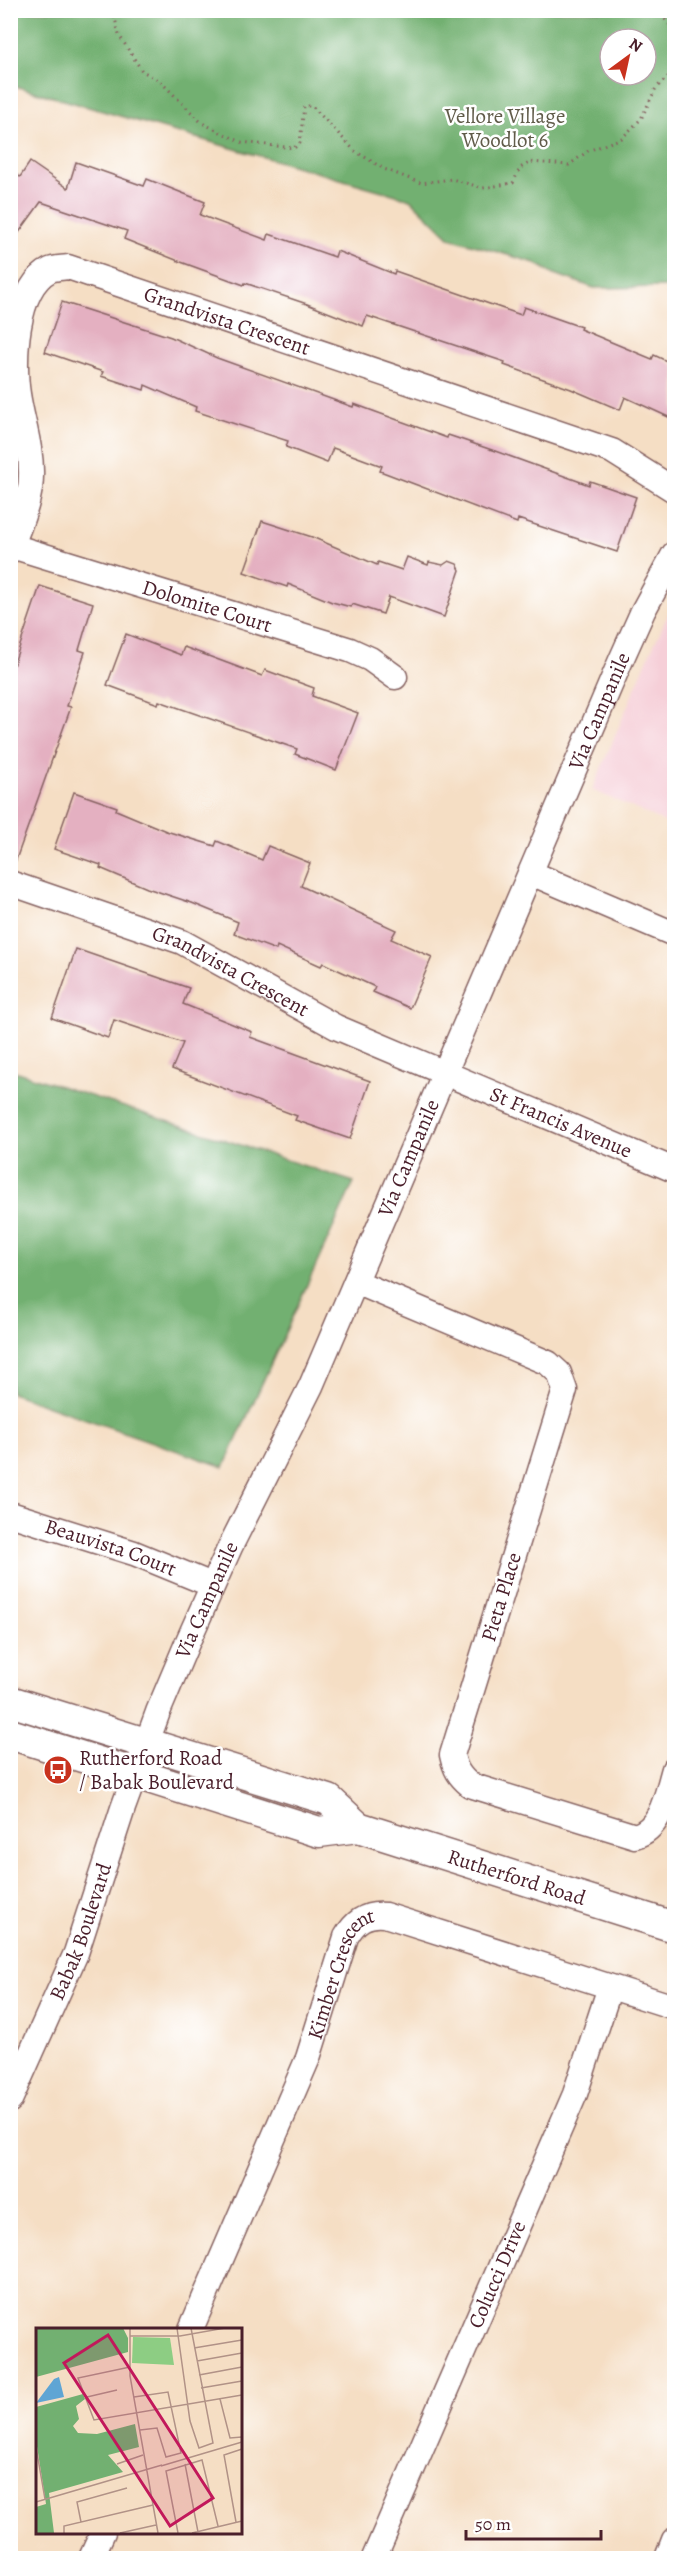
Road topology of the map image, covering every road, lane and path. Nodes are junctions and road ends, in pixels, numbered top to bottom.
1 (113, 10) edge
2 (657, 10) edge
3 (675, 30) edge
4 (675, 71) edge
5 (675, 490) edge
6 (11, 548) edge
7 (675, 554) edge
8 (396, 677) dead end
9 (531, 873) junction
10 (10, 884) edge
11 (675, 934) edge
12 (445, 1074) junction
13 (675, 1170) edge
14 (356, 1282) junction
15 (10, 1514) edge
16 (212, 1585) junction
17 (10, 1701) edge
18 (10, 1734) edge
19 (141, 1759) junction
20 (675, 1768) edge
21 (675, 1927) edge
22 (610, 1987) junction
23 (675, 2007) edge
24 (10, 2100) edge
25 (191, 2328) edge
26 (103, 2533) edge
27 (675, 2540) edge
28 (91, 2559) edge
29 (374, 2559) edge
30 (666, 2559) edge

1 - 4 path
2 - 3 path
5 - 6 street, Grandvista Crescent
6 - 8 street, Dolomite Court
7 - 9 street, Via Campanile
9 - 11 street
9 - 12 street, Via Campanile
10 - 12 street, Grandvista Crescent
12 - 13 street, St Francis Avenue
12 - 14 street, Via Campanile
14 - 16 street, Via Campanile
14 - 20 street, Pieta Place
15 - 16 street, Beauvista Court
16 - 19 street, Via Campanile
17 - 19 main road, Rutherford Road
18 - 19 main road, Rutherford Road
19 - 21 main road, Rutherford Road
19 - 24 street, Babak Boulevard
22 - 23 street, Kimber Crescent
22 - 25 street, Kimber Crescent
22 - 29 street, Colucci Drive
26 - 28 street
27 - 30 street

